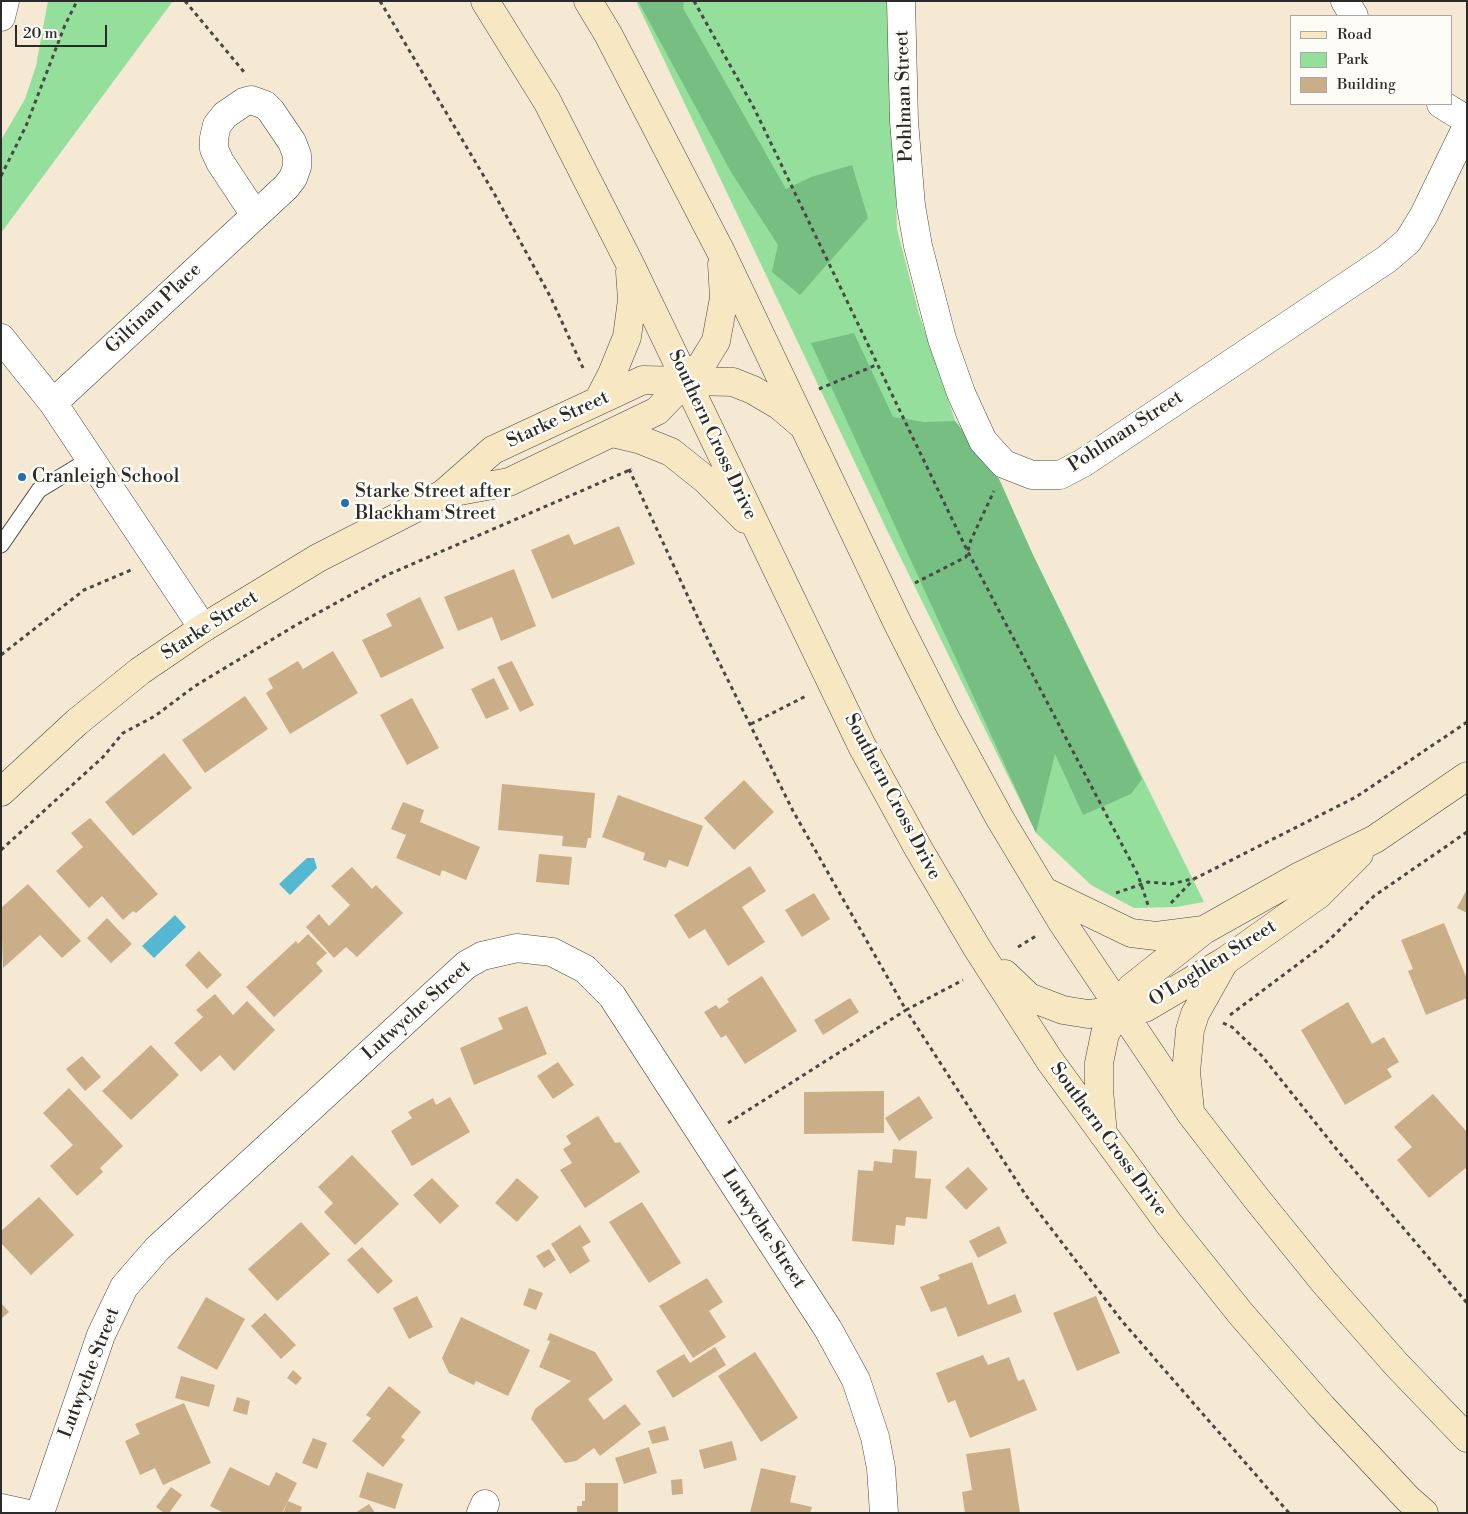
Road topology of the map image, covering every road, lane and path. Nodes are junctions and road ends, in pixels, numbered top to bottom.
1 (4, 1) edge
2 (77, 1) edge
3 (186, 1) edge
4 (380, 1) edge
5 (485, 1) edge
6 (588, 1) edge
7 (694, 1) edge
8 (901, 1) edge
9 (1345, 1) edge
10 (1353, 15) edge
11 (1, 17) edge
12 (250, 80) dead end
13 (1443, 105) edge
14 (1467, 120) edge
15 (1467, 126) edge
16 (1, 176) edge
17 (255, 215) dead end
18 (721, 252) junction
19 (629, 262) junction
20 (1, 338) edge
21 (876, 365) junction
22 (584, 370) dead end
23 (688, 381) junction
24 (792, 400) junction
25 (598, 401) junction
26 (53, 403) junction
27 (805, 428) junction
28 (612, 433) junction
29 (90, 459) junction
30 (1004, 464) junction
31 (443, 494) junction
32 (760, 535) junction
33 (1, 545) edge
34 (968, 551) junction
35 (154, 556) junction
36 (915, 582) dead end
37 (203, 628) junction
38 (1, 655) edge
39 (812, 692) dead end
40 (1467, 722) edge
41 (751, 724) junction
42 (1467, 776) edge
43 (1, 792) edge
44 (1467, 832) edge
45 (1374, 839) junction
46 (1, 850) edge
47 (1194, 878) junction
48 (1044, 891) junction
49 (1165, 910) dead end
50 (1204, 930) junction
51 (983, 957) junction
52 (1225, 960) junction
53 (1120, 1009) junction
54 (906, 1010) junction
55 (1245, 1038) dead end
56 (1189, 1044) junction
57 (1191, 1114) junction
58 (1103, 1135) junction
59 (704, 1138) junction
60 (1467, 1303) edge
61 (1467, 1438) edge
62 (1, 1508) edge
63 (24, 1513) edge
64 (40, 1513) edge
65 (884, 1513) edge
66 (1290, 1513) edge
67 (1424, 1513) edge

1 - 11 street
2 - 16 path
3 - 12 path
4 - 22 path
5 - 19 main road, Southern Cross Drive
6 - 18 main road
7 - 21 path
8 - 30 street, Pohlman Street
9 - 10 street
13 - 14 street
15 - 30 street, Pohlman Street
17 - 26 street, Giltinan Place
18 - 23 main road, Starke Street
18 - 24 main road
19 - 23 main road, Southern Cross Drive
19 - 25 main road
20 - 26 street
21 - 24 path
21 - 34 path
23 - 25 main road, Starke Street
23 - 27 main road, Starke Street
23 - 28 main road, Starke Street
23 - 32 main road, Southern Cross Drive
24 - 27 main road
25 - 31 main road, Starke Street
26 - 29 street
27 - 48 main road
28 - 31 main road, Starke Street
28 - 32 main road
29 - 33 lane
29 - 35 street
30 - 34 path
31 - 37 main road, Starke Street
32 - 51 main road, Southern Cross Drive
34 - 36 path
34 - 47 path
35 - 37 street
35 - 38 path
37 - 43 main road, Starke Street
39 - 41 path
40 - 47 path
41 - 46 path
41 - 54 path
42 - 45 main road, O'Loghlen Street
44 - 56 path
45 - 50 main road, O'Loghlen Street
45 - 52 main road, O'Loghlen Street
47 - 49 path
48 - 50 main road
48 - 53 main road
50 - 53 main road, O'Loghlen Street
51 - 53 main road
51 - 54 path
51 - 58 main road, Southern Cross Drive
52 - 53 main road, O'Loghlen Street
52 - 56 main road
53 - 57 main road
53 - 58 main road
54 - 59 path
54 - 66 path
55 - 60 path
56 - 57 main road
57 - 61 main road
58 - 67 main road, Southern Cross Drive
59 - 64 street, Lutwyche Street
59 - 65 street, Lutwyche Street
62 - 63 street

